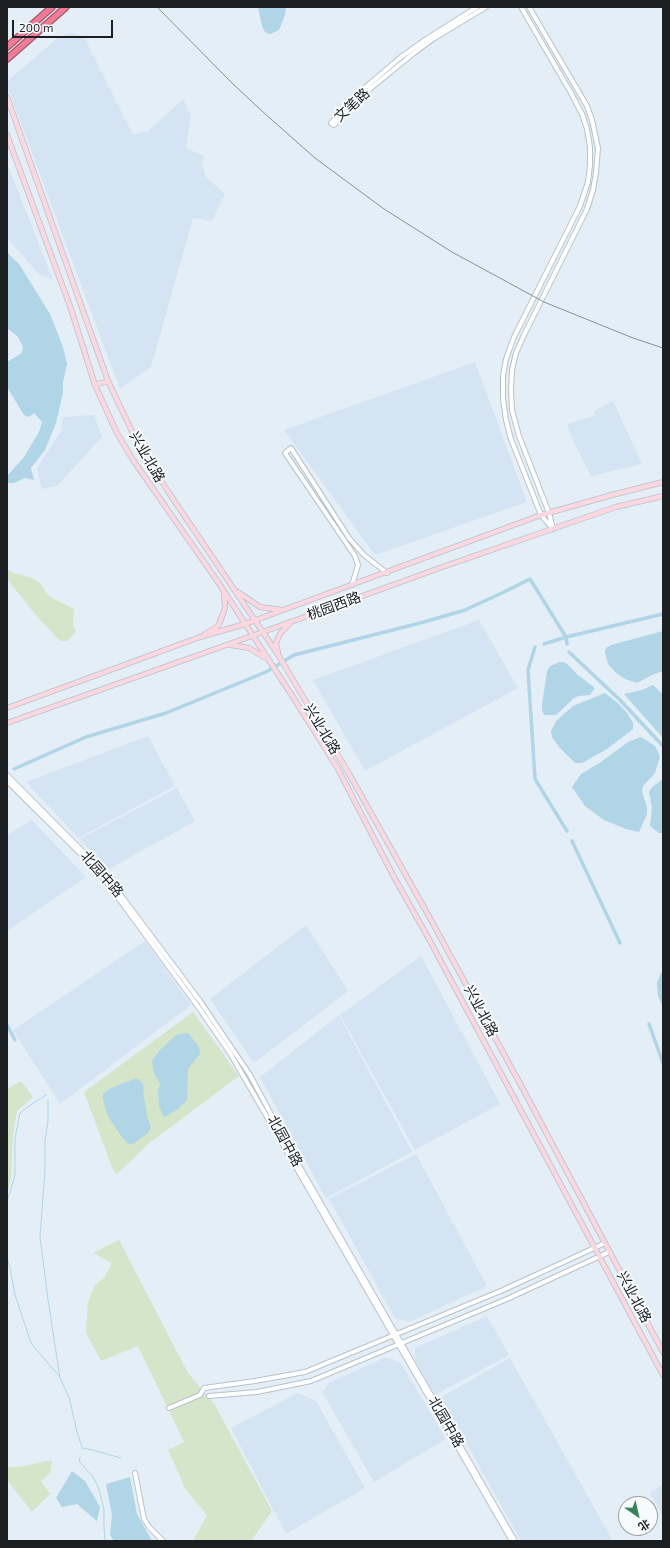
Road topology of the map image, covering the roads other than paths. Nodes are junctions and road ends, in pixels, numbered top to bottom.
1 (52, 7) edge
2 (66, 7) edge
3 (477, 7) edge
4 (486, 7) edge
5 (521, 7) edge
6 (529, 7) edge
7 (7, 47) edge
8 (7, 59) edge
9 (7, 97) edge
10 (7, 135) edge
11 (108, 381) junction
12 (95, 385) junction
13 (520, 436) junction
14 (511, 439) junction
15 (663, 482) edge
16 (663, 496) edge
17 (549, 513) junction
18 (541, 515) junction
19 (553, 529) junction
20 (387, 573) junction
21 (352, 585) junction
22 (234, 589) junction
23 (224, 592) junction
24 (284, 610) junction
25 (255, 620) junction
26 (290, 622) junction
27 (245, 624) junction
28 (263, 632) junction
29 (253, 636) junction
30 (200, 637) junction
31 (227, 645) junction
32 (278, 654) junction
33 (270, 661) junction
34 (7, 708) edge
35 (7, 722) edge
36 (7, 775) edge
37 (7, 781) edge
38 (605, 1243) junction
39 (593, 1248) junction
40 (610, 1252) junction
41 (598, 1257) junction
42 (394, 1335) junction
43 (399, 1344) junction
44 (663, 1352) edge
45 (663, 1376) edge
46 (209, 1396) dead end
47 (170, 1408) dead end
48 (135, 1473) dead end
49 (163, 1541) edge
50 (512, 1541) edge
51 (516, 1541) edge

1 - 7 highway
2 - 8 highway
3 - 4 street, 文笔路
5 - 14 street
6 - 13 street
9 - 11 main road, 兴业北路
10 - 12 main road, 兴业北路
11 - 12 main road
11 - 22 main road, 兴业北路
12 - 23 main road, 兴业北路
13 - 14 street
13 - 17 street
14 - 18 street
15 - 17 main road, 桃园西路
16 - 19 main road, 桃园西路
17 - 18 main road, 桃园西路
17 - 19 street
18 - 19 street
18 - 20 main road, 桃园西路
19 - 26 main road, 桃园西路
20 - 21 main road, 桃园西路
20 - 21 street
21 - 24 main road, 桃园西路
22 - 24 main road
22 - 25 main road, 兴业北路
23 - 27 main road, 兴业北路
23 - 30 main road
24 - 25 main road, 桃园西路
25 - 27 main road, 桃园西路
25 - 28 main road, 兴业北路
26 - 28 main road, 桃园西路
26 - 32 main road
27 - 29 main road, 兴业北路
27 - 30 main road, 桃园西路
28 - 29 main road, 桃园西路
28 - 32 main road, 兴业北路
29 - 31 main road, 桃园西路
29 - 33 main road, 兴业北路
30 - 34 main road, 桃园西路
31 - 33 main road
31 - 35 main road, 桃园西路
32 - 38 main road, 兴业北路
33 - 39 main road, 兴业北路
36 - 42 street, 北园中路
37 - 42 street, 北园中路
38 - 39 street
38 - 40 main road, 兴业北路
39 - 41 main road, 兴业北路
39 - 42 street
40 - 41 street
40 - 44 main road, 兴业北路
41 - 43 street
41 - 45 main road, 兴业北路
42 - 43 street, 北园中路
42 - 47 street
43 - 46 street
43 - 50 street, 北园中路
43 - 51 street, 北园中路
48 - 49 street

